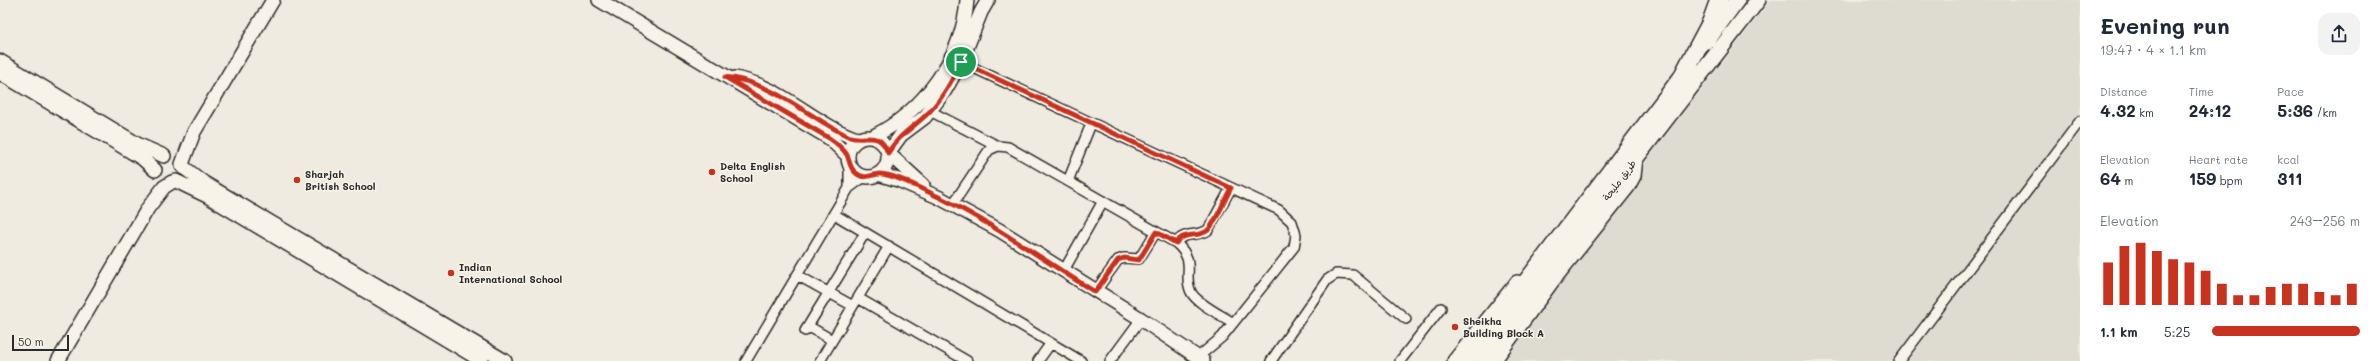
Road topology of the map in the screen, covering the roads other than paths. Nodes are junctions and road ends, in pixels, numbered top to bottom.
1 (273, 0) edge
2 (599, 0) edge
3 (967, 0) edge
4 (988, 0) edge
5 (1719, 0) edge
6 (1737, 0) edge
7 (1758, 0) edge
8 (0, 61) edge
9 (961, 62) junction
10 (0, 73) edge
11 (1684, 73) junction
12 (725, 77) junction
13 (930, 111) junction
14 (2080, 121) edge
15 (1091, 124) junction
16 (194, 132) junction
17 (872, 137) junction
18 (857, 139) junction
19 (998, 146) junction
20 (888, 153) junction
21 (166, 155) junction
22 (1636, 158) junction
23 (848, 161) junction
24 (182, 165) junction
25 (156, 172) junction
26 (878, 174) junction
27 (864, 177) junction
28 (174, 181) junction
29 (1068, 181) junction
30 (849, 188) junction
31 (1231, 188) junction
32 (938, 197) junction
33 (1103, 201) junction
34 (953, 204) junction
35 (148, 208) junction
36 (834, 214) junction
37 (865, 232) junction
38 (1156, 232) junction
39 (1176, 243) junction
40 (889, 246) junction
41 (1540, 264) junction
42 (1063, 272) junction
43 (797, 275) junction
44 (829, 292) junction
45 (1095, 292) junction
46 (858, 298) junction
47 (853, 306) junction
48 (1441, 308) dead end
49 (1141, 319) junction
50 (1406, 320) dead end
51 (1233, 323) junction
52 (832, 340) junction
53 (1050, 343) junction
54 (1198, 360) edge
55 (58, 361) edge
56 (482, 361) edge
57 (505, 361) edge
58 (746, 361) edge
59 (820, 361) edge
60 (967, 361) edge
61 (1038, 361) edge
62 (1081, 361) edge
63 (1110, 361) edge
64 (1271, 361) edge
65 (1400, 361) edge
66 (1454, 361) edge
67 (1465, 361) edge
68 (1482, 361) edge
69 (1494, 361) edge
70 (1899, 361) edge

1 - 16 street
2 - 12 street
3 - 17 street
4 - 9 street
5 - 11 highway
6 - 11 main road, طريق مليحة
7 - 22 main road, طريق مليحة
8 - 21 street
9 - 13 street
9 - 15 street
10 - 25 street
11 - 41 main road, طريق مليحة
12 - 18 street
12 - 23 street
13 - 19 street
13 - 20 street
14 - 70 street
15 - 29 street
15 - 31 street
16 - 21 street
16 - 24 street
17 - 18 street
17 - 20 street
18 - 23 street
19 - 29 street
19 - 34 street
20 - 26 street
20 - 32 street
21 - 24 street
21 - 25 street
22 - 68 main road, طريق مليحة
22 - 69 street
23 - 27 street
23 - 30 street
24 - 28 street
24 - 57 street
25 - 28 street
25 - 35 street
26 - 27 street
26 - 32 street
27 - 30 street
28 - 35 street
28 - 56 street
29 - 33 street
30 - 36 street
31 - 39 street
31 - 51 street
32 - 34 street
33 - 38 street
33 - 42 street
34 - 42 street
35 - 55 street
36 - 37 street
36 - 43 street
37 - 40 street
37 - 44 street
38 - 39 street
38 - 45 street
39 - 51 street
40 - 46 street
40 - 53 street
41 - 66 street
41 - 67 main road, طريق مليحة
42 - 45 street
43 - 44 street
43 - 58 street
44 - 47 street
44 - 52 street
45 - 49 street
46 - 47 street
46 - 60 street
47 - 52 street
48 - 65 street
49 - 54 street
49 - 63 street
50 - 64 street
51 - 54 street
52 - 59 street
53 - 61 street
53 - 62 street

